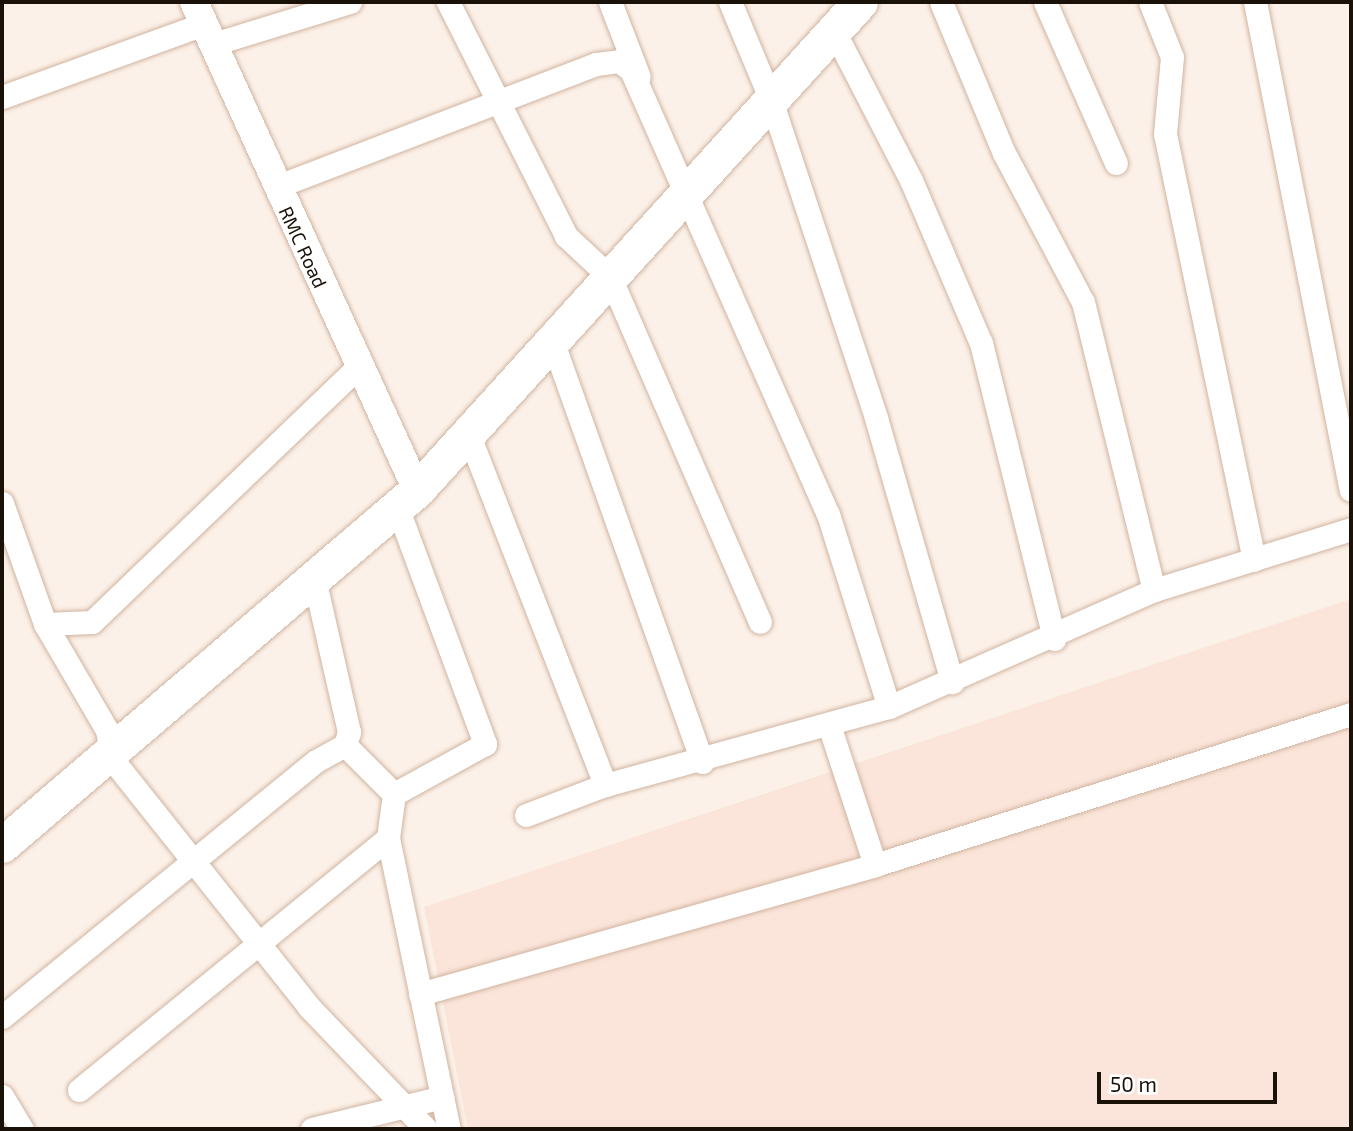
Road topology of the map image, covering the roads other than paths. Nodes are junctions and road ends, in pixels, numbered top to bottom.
1 (350, 2) edge
2 (448, 2) edge
3 (610, 2) edge
4 (730, 2) edge
5 (941, 2) edge
6 (1045, 2) edge
7 (1150, 2) edge
8 (1255, 2) edge
9 (850, 10) edge
10 (207, 17) edge
11 (643, 86) junction
12 (2, 97) edge
13 (495, 100) junction
14 (771, 100) junction
15 (1116, 163) dead end
16 (286, 183) junction
17 (688, 190) junction
18 (610, 277) junction
19 (552, 340) junction
20 (359, 366) junction
21 (468, 433) junction
22 (1351, 490) edge
23 (412, 494) junction
24 (2, 503) edge
25 (1351, 529) edge
26 (1254, 560) junction
27 (314, 578) junction
28 (1154, 590) junction
29 (760, 622) dead end
30 (45, 624) junction
31 (1054, 639) junction
32 (952, 682) junction
33 (888, 707) junction
34 (1351, 714) edge
35 (829, 725) junction
36 (345, 745) junction
37 (111, 752) junction
38 (702, 762) junction
39 (605, 785) junction
40 (394, 794) junction
41 (526, 815) dead end
42 (388, 838) junction
43 (2, 845) edge
44 (191, 861) junction
45 (875, 866) junction
46 (257, 939) junction
47 (420, 994) junction
48 (2, 1017) edge
49 (79, 1090) dead end
50 (2, 1096) edge
51 (442, 1097) junction
52 (400, 1107) junction
53 (22, 1129) edge
54 (312, 1129) edge
55 (426, 1129) edge
56 (449, 1129) edge

1 - 10 street
2 - 13 street
3 - 11 street
4 - 14 street
5 - 28 street
6 - 15 street
7 - 26 street
8 - 22 street
9 - 14 main road
9 - 31 street
10 - 12 street
10 - 16 street, RMC Road
10 - 20 street, RMC Road
11 - 13 street
11 - 17 street
13 - 16 street
13 - 18 street
14 - 17 main road
14 - 32 street
16 - 23 street, RMC Road
17 - 18 main road
17 - 33 street
18 - 19 main road
18 - 29 street
19 - 21 main road
19 - 38 street
20 - 23 street, RMC Road
20 - 30 street
21 - 23 main road
21 - 39 street
23 - 27 main road
23 - 40 street
24 - 30 street
25 - 26 street
26 - 28 street
27 - 36 street
27 - 37 main road
28 - 31 street
30 - 37 street
31 - 32 street
32 - 33 street
33 - 35 street
34 - 45 street
35 - 38 street
35 - 45 street
36 - 40 street
36 - 44 street
37 - 43 main road
37 - 44 street
38 - 39 street
39 - 41 street
40 - 42 street
42 - 46 street
42 - 47 street
44 - 46 street
44 - 48 street
45 - 47 street
46 - 49 street
46 - 52 street
47 - 51 street
50 - 53 street
51 - 52 street
51 - 56 street
52 - 54 street
52 - 55 street

